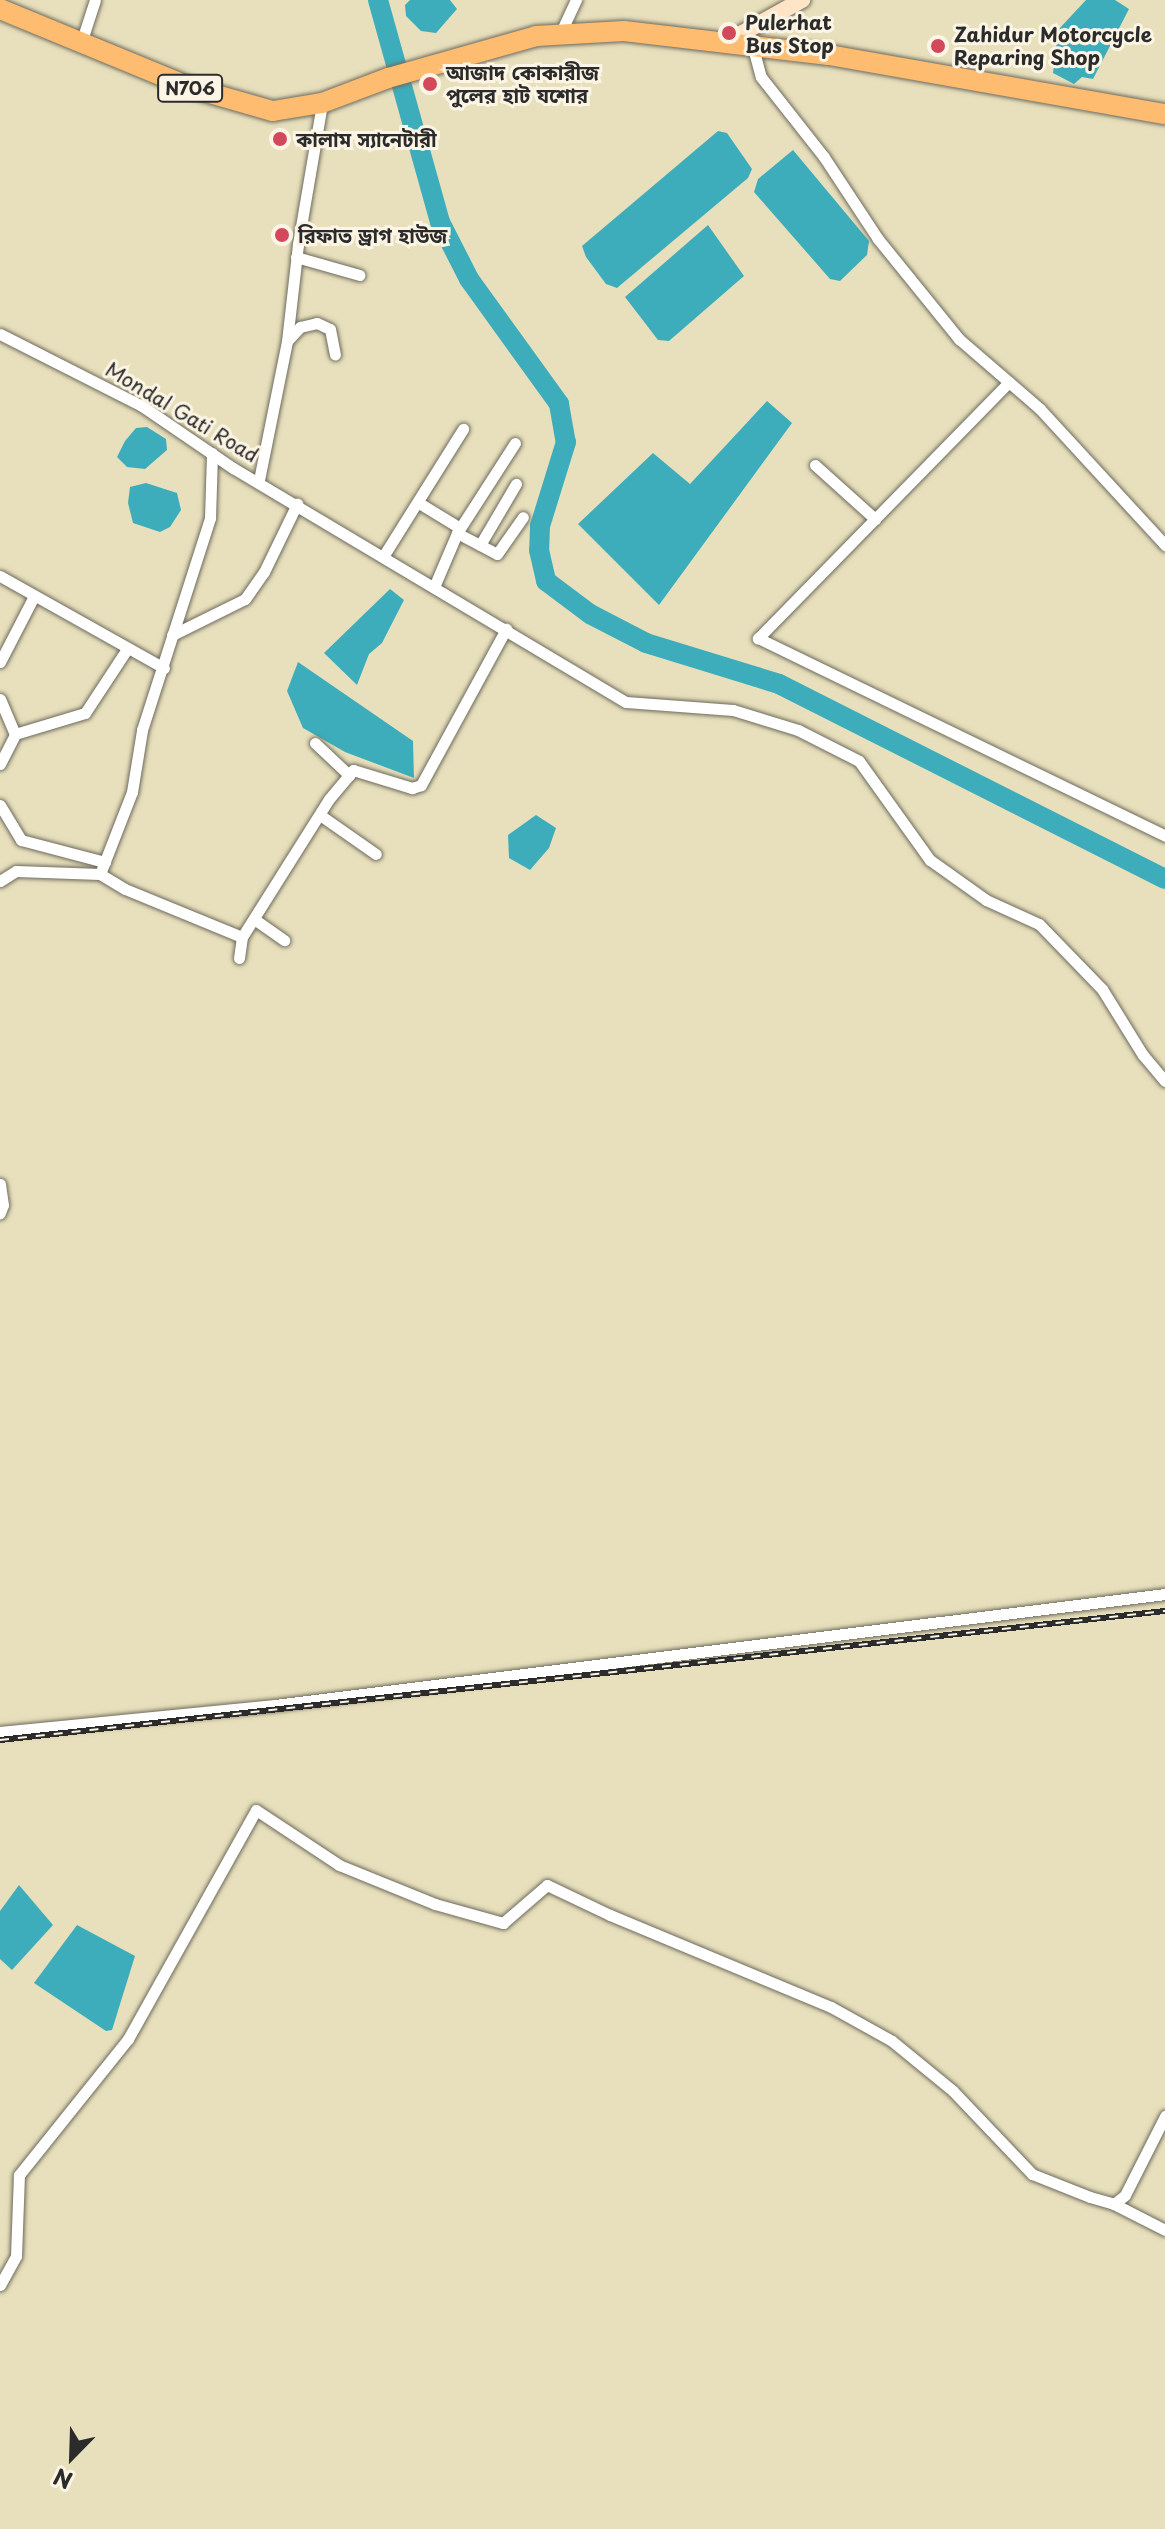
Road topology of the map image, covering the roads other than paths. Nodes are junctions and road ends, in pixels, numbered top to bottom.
1 (95, 0) edge
2 (576, 0) edge
3 (802, 0) edge
4 (0, 9) edge
5 (560, 34) junction
6 (728, 41) junction
7 (81, 43) junction
8 (752, 44) junction
9 (322, 103) junction
10 (1165, 114) edge
11 (296, 257) junction
12 (359, 275) dead end
13 (0, 334) edge
14 (287, 341) junction
15 (335, 355) dead end
16 (1009, 382) junction
17 (463, 429) dead end
18 (515, 443) dead end
19 (212, 453) junction
20 (815, 465) dead end
21 (259, 480) junction
22 (516, 484) dead end
23 (419, 503) junction
24 (297, 504) junction
25 (523, 517) dead end
26 (875, 519) junction
27 (459, 530) junction
28 (480, 545) junction
29 (1165, 545) edge
30 (384, 555) junction
31 (0, 576) edge
32 (434, 587) junction
33 (34, 596) junction
34 (506, 629) junction
35 (172, 635) junction
36 (127, 649) junction
37 (0, 662) edge
38 (164, 668) junction
39 (0, 699) edge
40 (15, 734) junction
41 (315, 743) dead end
42 (0, 764) edge
43 (349, 775) junction
44 (0, 805) edge
45 (320, 815) junction
46 (1165, 836) edge
47 (376, 854) dead end
48 (105, 862) junction
49 (100, 874) junction
50 (0, 881) edge
51 (254, 919) junction
52 (242, 937) junction
53 (284, 940) dead end
54 (239, 958) dead end
55 (1165, 1081) edge
56 (0, 1184) edge
57 (0, 1213) edge
58 (1165, 1594) edge
59 (0, 1732) edge
60 (1165, 2116) edge
61 (1114, 2204) junction
62 (1165, 2230) edge
63 (0, 2285) edge

1 - 7 street
2 - 5 street
3 - 6 main road
4 - 7 highway, N706
5 - 6 highway, N706
5 - 9 highway, N706
6 - 8 highway, N706
7 - 9 highway, N706
8 - 10 highway, N706
8 - 16 street
9 - 11 street
11 - 12 street
11 - 14 street
13 - 19 street, Mondal Gati Road
14 - 15 street
14 - 21 street
16 - 26 street
16 - 29 street
17 - 23 street
18 - 27 street
19 - 21 street, Mondal Gati Road
19 - 35 street
20 - 26 street
21 - 24 street, Mondal Gati Road
22 - 28 street
23 - 27 street
23 - 30 street
24 - 30 street, Mondal Gati Road
24 - 35 street
25 - 28 street
26 - 46 street
27 - 28 street
27 - 32 street
30 - 32 street, Mondal Gati Road
31 - 33 street
32 - 34 street, Mondal Gati Road
33 - 36 street
33 - 37 street
34 - 43 street
34 - 55 street, Mondal Gati Road
35 - 38 street
36 - 38 street
36 - 40 street
38 - 48 street
39 - 40 street
40 - 42 street
41 - 43 street
43 - 45 street
44 - 48 street
45 - 47 street
45 - 51 street
48 - 49 street
49 - 50 street
49 - 52 street
51 - 52 street
51 - 53 street
52 - 54 street
56 - 57 street
58 - 59 street
60 - 61 street
61 - 62 street
61 - 63 street

